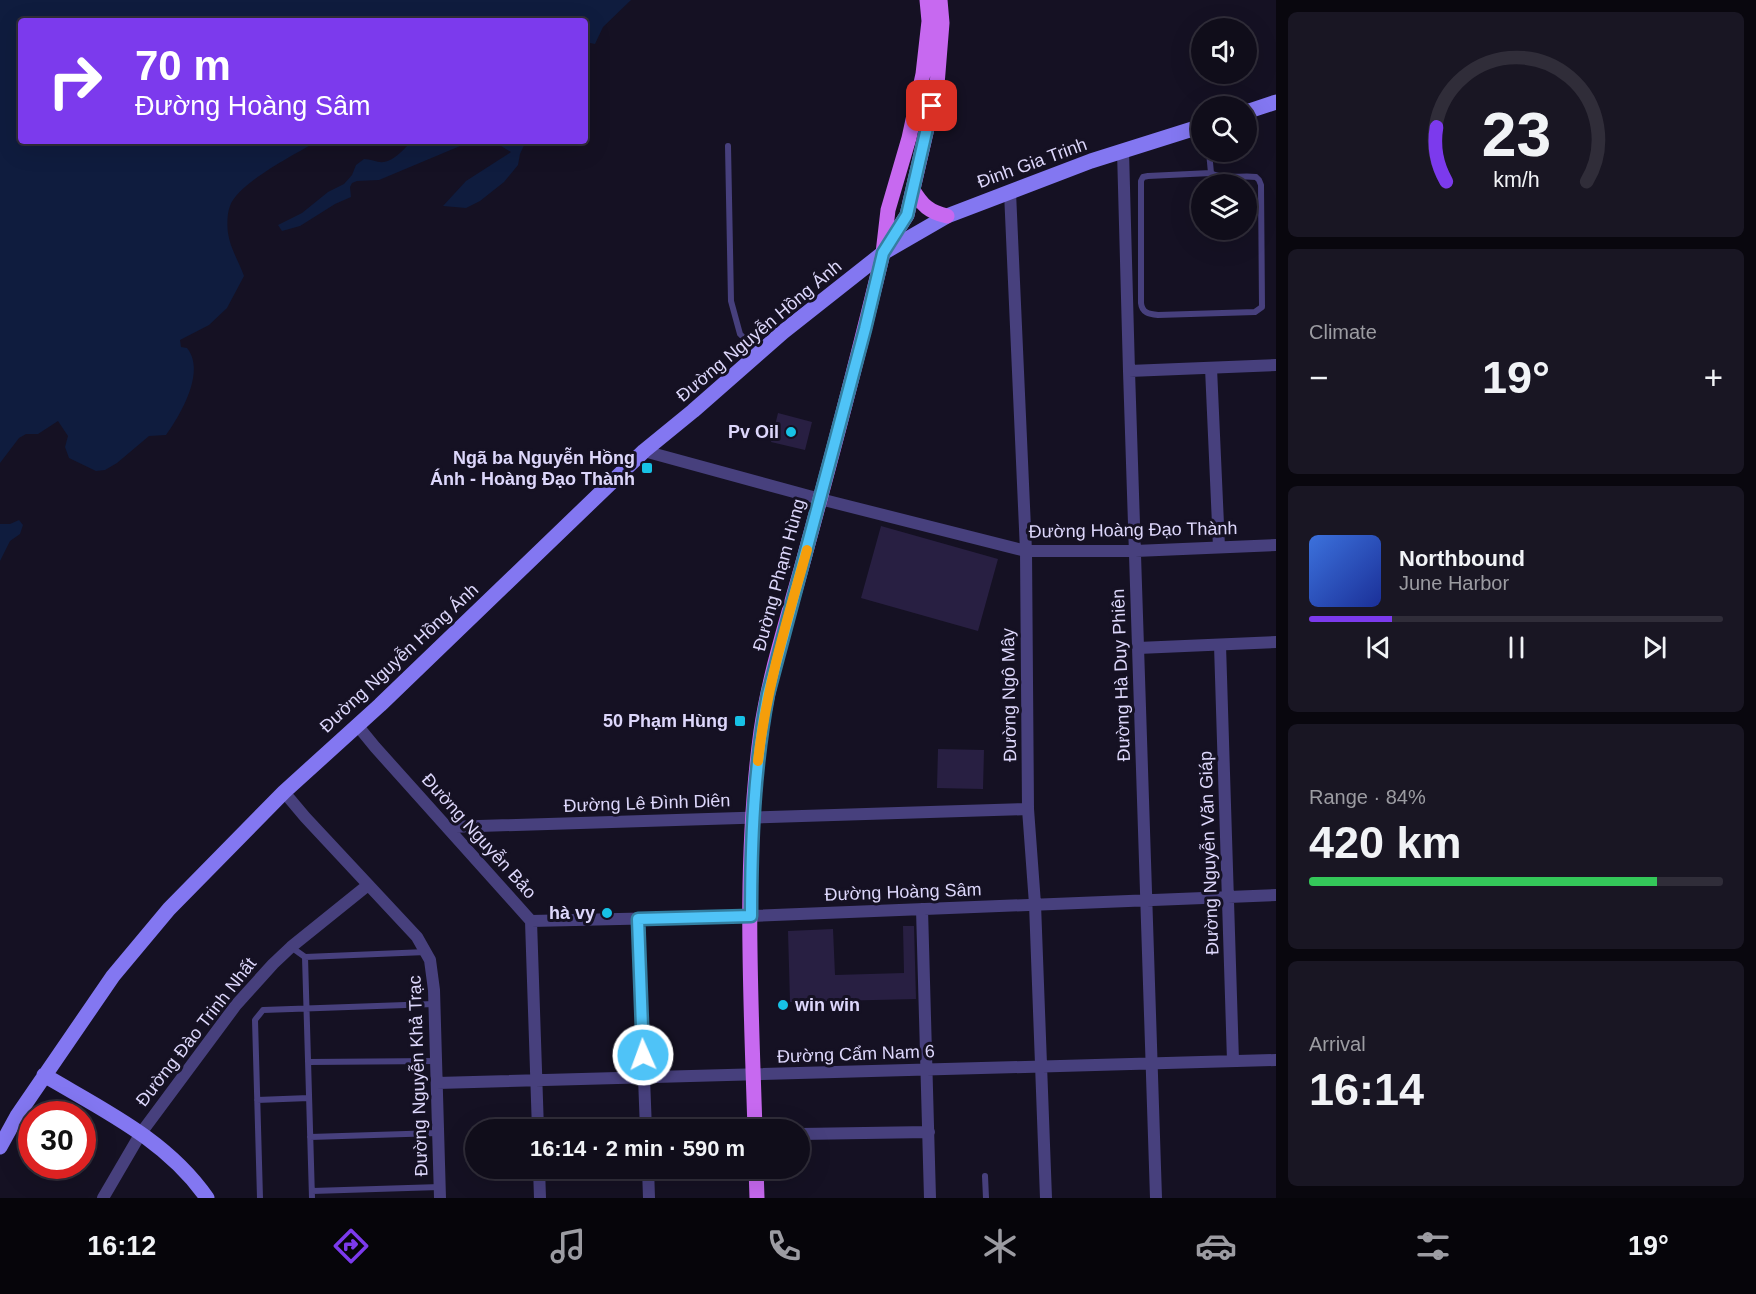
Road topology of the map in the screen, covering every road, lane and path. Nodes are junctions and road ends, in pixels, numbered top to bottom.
1 (927, 0) edge
2 (940, 0) edge
3 (1276, 102) edge
4 (1257, 108) edge
5 (1191, 129) edge
6 (728, 146) dead end
7 (1123, 151) junction
8 (1210, 162) edge
9 (1211, 173) junction
10 (913, 190) junction
11 (1010, 192) junction
12 (947, 216) junction
13 (883, 253) junction
14 (759, 353) junction
15 (1276, 365) edge
16 (1212, 368) junction
17 (1129, 371) junction
18 (644, 451) junction
19 (820, 499) junction
20 (1276, 545) edge
21 (1220, 547) junction
22 (1026, 551) junction
23 (1135, 551) junction
24 (1276, 642) edge
25 (1220, 645) junction
26 (1138, 648) junction
27 (357, 726) junction
28 (284, 792) junction
29 (1028, 809) junction
30 (753, 818) junction
31 (448, 827) junction
32 (368, 885) junction
33 (1276, 895) edge
34 (1228, 897) junction
35 (1146, 900) junction
36 (1035, 904) junction
37 (922, 909) junction
38 (751, 916) junction
39 (638, 919) junction
40 (531, 921) junction
41 (291, 947) junction
42 (426, 952) junction
43 (305, 957) junction
44 (435, 1004) junction
45 (306, 1008) junction
46 (1276, 1060) edge
47 (436, 1061) junction
48 (1233, 1061) junction
49 (308, 1062) junction
50 (1152, 1063) junction
51 (1041, 1066) junction
52 (928, 1070) junction
53 (44, 1075) junction
54 (753, 1075) junction
55 (644, 1078) junction
56 (536, 1081) junction
57 (437, 1083) junction
58 (309, 1098) junction
59 (257, 1100) junction
60 (538, 1119) edge
61 (646, 1119) edge
62 (755, 1119) edge
63 (141, 1132) junction
64 (929, 1132) junction
65 (438, 1133) junction
66 (810, 1134) edge
67 (310, 1137) junction
68 (0, 1147) edge
69 (985, 1176) dead end
70 (539, 1179) edge
71 (648, 1179) edge
72 (756, 1179) edge
73 (440, 1192) edge
74 (312, 1195) edge
75 (103, 1198) edge
76 (207, 1198) edge
77 (260, 1198) edge
78 (540, 1198) edge
79 (649, 1198) edge
80 (757, 1198) edge
81 (930, 1198) edge
82 (986, 1198) edge
83 (1046, 1198) edge
84 (1156, 1198) edge

1 - 13 main road, Đường Phạm Hùng
2 - 10 main road, Đường Phạm Hùng
3 - 4 street
5 - 7 street, Đinh Gia Trinh
6 - 14 lane
7 - 11 street, Đinh Gia Trinh
7 - 17 street, Đường Hà Duy Phiên
8 - 9 lane
9 - 9 lane
10 - 12 main road
10 - 13 main road, Đường Phạm Hùng
11 - 12 street, Đinh Gia Trinh
11 - 22 street, Đường Ngô Mây
12 - 13 street, Đinh Gia Trinh
13 - 14 street, Đường Nguyễn Hồng Ánh
13 - 19 main road, Đường Phạm Hùng
14 - 18 street, Đường Nguyễn Hồng Ánh
15 - 16 street
16 - 17 street
16 - 21 street
17 - 23 street, Đường Hà Duy Phiên
18 - 19 street, Đường Hoàng Đạo Thành
18 - 27 street, Đường Nguyễn Hồng Ánh
19 - 22 street, Đường Hoàng Đạo Thành
19 - 30 main road, Đường Phạm Hùng
20 - 21 street, Đường Hoàng Đạo Thành
21 - 23 street, Đường Hoàng Đạo Thành
22 - 23 street, Đường Hoàng Đạo Thành
22 - 29 street, Đường Ngô Mây
23 - 26 street, Đường Hà Duy Phiên
24 - 25 street
25 - 26 street
25 - 34 street, Đường Nguyễn Văn Giáp
26 - 35 street, Đường Hà Duy Phiên
27 - 28 street, Đường Nguyễn Hồng Ánh
27 - 31 street, Đường Nguyễn Bảo
28 - 32 street, Đường Nguyễn Khả Trạc
28 - 53 street, Đường Nguyễn Hồng Ánh
29 - 30 street, Đường Lê Đình Diên
29 - 36 street, Đường Ngô Mây
30 - 31 street, Đường Lê Đình Diên
30 - 38 main road, Đường Phạm Hùng
31 - 40 street, Đường Nguyễn Bảo
32 - 41 street, Đường Đào Trinh Nhất
32 - 42 street, Đường Nguyễn Khả Trạc
33 - 34 street, Đường Hoàng Sâm
34 - 35 street, Đường Hoàng Sâm
34 - 48 street, Đường Nguyễn Văn Giáp
35 - 36 street, Đường Hoàng Sâm
35 - 50 street, Đường Hà Duy Phiên
36 - 37 street, Đường Hoàng Sâm
36 - 51 street, Đường Ngô Mây
37 - 38 street, Đường Hoàng Sâm
37 - 52 street
38 - 39 street, Đường Hoàng Sâm
38 - 54 main road, Đường Phạm Hùng
39 - 40 street, Đường Hoàng Sâm
39 - 55 street
40 - 56 street, Đường Nguyễn Bảo
41 - 43 lane
41 - 63 street, Đường Đào Trinh Nhất
42 - 43 lane
42 - 44 street, Đường Nguyễn Khả Trạc
43 - 45 lane
44 - 45 lane
44 - 47 street, Đường Nguyễn Khả Trạc
45 - 49 lane
45 - 59 lane
46 - 48 street, Đường Cẩm Nam 6
47 - 49 lane
47 - 57 street, Đường Nguyễn Khả Trạc
48 - 50 street, Đường Cẩm Nam 6
49 - 58 lane
50 - 51 street, Đường Cẩm Nam 6
50 - 84 street, Đường Hà Duy Phiên
51 - 52 street, Đường Cẩm Nam 6
51 - 83 street, Đường Ngô Mây
52 - 54 street, Đường Cẩm Nam 6
52 - 64 street
53 - 63 street
53 - 68 street, Đường Nguyễn Hồng Ánh
54 - 55 street, Đường Cẩm Nam 6
54 - 62 main road, Đường Phạm Hùng
55 - 56 street, Đường Cẩm Nam 6
55 - 61 street
56 - 57 street, Đường Cẩm Nam 6
56 - 60 street, Đường Nguyễn Bảo
57 - 65 street, Đường Nguyễn Khả Trạc
58 - 59 lane
58 - 67 lane
59 - 77 lane
63 - 75 street, Đường Đào Trinh Nhất
63 - 76 street
64 - 66 street
64 - 81 street
65 - 67 lane
65 - 73 street, Đường Nguyễn Khả Trạc
67 - 74 lane
69 - 82 lane
70 - 78 street
71 - 79 street
72 - 80 main road
73 - 74 lane

